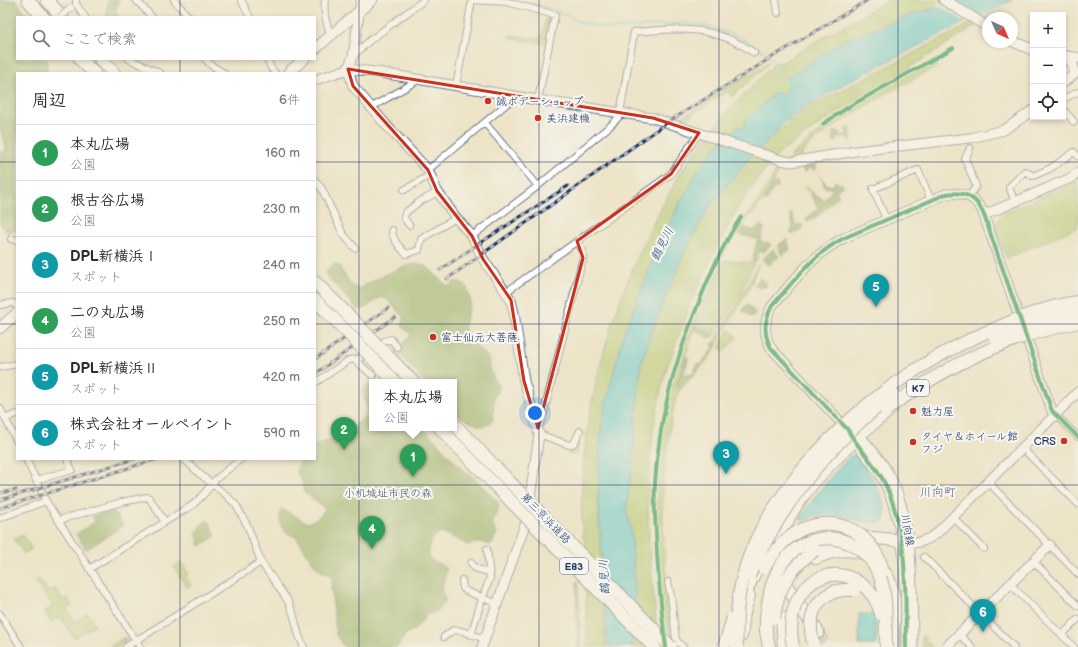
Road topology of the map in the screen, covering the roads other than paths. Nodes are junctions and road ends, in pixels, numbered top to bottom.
1 (28, 0) edge
2 (47, 0) edge
3 (136, 0) edge
4 (174, 0) edge
5 (240, 0) edge
6 (325, 0) edge
7 (361, 0) edge
8 (372, 0) edge
9 (424, 0) edge
10 (472, 0) edge
11 (776, 0) edge
12 (944, 0) edge
13 (74, 4) edge
14 (360, 11) junction
15 (778, 13) dead end
16 (42, 16) edge
17 (60, 16) edge
18 (62, 16) edge
19 (83, 16) edge
20 (151, 16) edge
21 (187, 16) edge
22 (249, 16) edge
23 (982, 23) edge
24 (330, 36) junction
25 (1018, 44) edge
26 (316, 47) edge
27 (1030, 49) edge
28 (754, 53) dead end
29 (353, 56) junction
30 (1066, 57) edge
31 (1066, 58) edge
32 (1078, 58) edge
33 (81, 60) edge
34 (101, 60) edge
35 (132, 60) edge
36 (206, 60) edge
37 (268, 60) edge
38 (303, 60) edge
39 (348, 69) junction
40 (93, 72) edge
41 (113, 72) edge
42 (158, 72) edge
43 (223, 72) edge
44 (274, 72) edge
45 (289, 72) edge
46 (1075, 74) edge
47 (420, 79) junction
48 (316, 80) edge
49 (1066, 81) edge
50 (456, 86) junction
51 (1078, 92) edge
52 (516, 96) junction
53 (1066, 98) edge
54 (538, 100) junction
55 (372, 107) junction
56 (1030, 112) edge
57 (620, 113) junction
58 (1066, 113) edge
59 (485, 122) junction
60 (1074, 122) dead end
61 (701, 134) junction
62 (970, 148) dead end
63 (1078, 156) edge
64 (429, 172) junction
65 (1078, 173) edge
66 (316, 181) edge
67 (538, 186) junction
68 (404, 190) dead end
69 (438, 192) junction
70 (969, 196) junction
71 (931, 200) junction
72 (1015, 202) junction
73 (984, 216) junction
74 (456, 218) junction
75 (886, 220) junction
76 (409, 225) dead end
77 (392, 230) dead end
78 (472, 236) junction
79 (577, 242) junction
80 (355, 248) dead end
81 (316, 283) edge
82 (506, 292) junction
83 (316, 301) edge
84 (1078, 302) edge
85 (0, 305) edge
86 (16, 305) edge
87 (1078, 308) edge
88 (1078, 311) edge
89 (16, 314) edge
90 (1078, 323) edge
91 (1022, 324) junction
92 (0, 328) edge
93 (1027, 338) junction
94 (397, 346) dead end
95 (355, 360) junction
96 (16, 364) edge
97 (0, 367) edge
98 (373, 376) dead end
99 (392, 379) edge
100 (410, 379) edge
101 (316, 382) edge
102 (1078, 392) edge
103 (0, 408) edge
104 (16, 414) edge
105 (1056, 415) junction
106 (6, 418) junction
107 (457, 427) edge
108 (848, 430) junction
109 (443, 431) edge
110 (538, 431) junction
111 (580, 431) dead end
112 (1078, 437) edge
113 (856, 439) junction
114 (16, 440) edge
115 (1022, 448) junction
116 (26, 460) edge
117 (67, 460) edge
118 (185, 460) edge
119 (240, 460) edge
120 (36, 480) junction
121 (988, 482) junction
122 (212, 483) junction
123 (46, 501) junction
124 (1078, 504) edge
125 (793, 507) junction
126 (953, 517) junction
127 (0, 518) edge
128 (59, 520) junction
129 (165, 522) junction
130 (905, 543) junction
131 (1050, 545) junction
132 (487, 549) dead end
133 (984, 549) dead end
134 (816, 554) junction
135 (924, 557) dead end
136 (1033, 561) junction
137 (261, 562) junction
138 (471, 564) dead end
139 (89, 569) junction
140 (490, 573) junction
141 (1078, 574) edge
142 (462, 580) dead end
143 (668, 582) dead end
144 (1010, 584) junction
145 (884, 595) junction
146 (905, 595) junction
147 (482, 598) junction
148 (498, 604) junction
149 (1078, 606) edge
150 (895, 610) junction
151 (980, 613) junction
152 (0, 614) edge
153 (770, 617) junction
154 (882, 619) junction
155 (1078, 619) edge
156 (471, 634) junction
157 (959, 634) junction
158 (1062, 635) junction
159 (444, 637) dead end
160 (136, 641) junction
161 (816, 641) edge
162 (484, 645) edge
163 (21, 647) edge
164 (126, 647) edge
165 (140, 647) edge
166 (304, 647) edge
167 (654, 647) edge
168 (671, 647) edge
169 (683, 647) edge
170 (725, 647) edge
171 (737, 647) edge
172 (742, 647) edge
173 (766, 647) edge
174 (770, 647) edge
175 (774, 647) edge
176 (784, 647) edge
177 (793, 647) edge
178 (885, 647) edge
179 (892, 647) edge
180 (900, 647) edge
181 (906, 647) edge
182 (913, 647) edge
183 (946, 647) edge
184 (972, 647) edge
185 (1014, 647) edge
186 (1074, 647) edge

1 - 16 highway
2 - 17 highway
3 - 20 street
4 - 21 street
5 - 22 street
6 - 24 street
7 - 14 street
8 - 14 main road
9 - 29 street
10 - 50 street
10 - 54 street
11 - 15 street
12 - 23 main road
13 - 18 street, bridge
13 - 19 street
14 - 24 main road
14 - 29 street
24 - 26 main road
25 - 27 main road
28 - 57 street
29 - 39 street
30 - 32 main road
31 - 46 street
33 - 40 highway
34 - 41 highway
35 - 42 street
36 - 43 street
37 - 44 street
38 - 45 main road
39 - 47 street
39 - 48 street
39 - 55 street
46 - 49 street
47 - 50 street
47 - 55 street
50 - 52 street
51 - 53 street
52 - 54 street
52 - 59 street
54 - 57 street
55 - 64 street
56 - 61 street
57 - 61 street
57 - 67 street
58 - 60 street
59 - 64 street
59 - 67 street
61 - 79 street
62 - 70 street
63 - 72 street
64 - 68 street
64 - 69 street
65 - 72 street
66 - 80 street
67 - 78 street
69 - 74 street
69 - 76 street
70 - 71 street
70 - 73 street
71 - 75 street
71 - 75 street
72 - 73 street
73 - 91 street
74 - 77 street
74 - 78 street
75 - 108 street
78 - 82 street
79 - 82 street
79 - 110 street
81 - 100 highway, bridge
82 - 110 street
83 - 99 highway, bridge
84 - 171 highway, bridge
85 - 86 street
87 - 91 street
88 - 170 highway, K7, bridge
89 - 92 main road
90 - 93 street
90 - 125 highway, K7, bridge
91 - 93 street
91 - 108 street
93 - 105 street
93 - 113 street
94 - 95 street
95 - 98 street
95 - 101 street
96 - 97 street
102 - 105 street
103 - 106 street
104 - 106 street
105 - 112 street
105 - 115 street
106 - 114 street
107 - 168 highway, 第三京浜道路 / E83, bridge
108 - 113 street, 川向線
108 - 170 highway
109 - 167 highway, 第三京浜道路 / E83, bridge
110 - 111 street
110 - 148 street
113 - 130 street, 川向線
113 - 161 highway
115 - 121 street
115 - 124 street
116 - 120 street
117 - 120 street
118 - 122 street
119 - 122 street
120 - 123 street
121 - 126 street
121 - 131 street
122 - 129 street
122 - 137 street
123 - 127 street
123 - 128 street
125 - 170 highway, K7, bridge
125 - 172 highway, bridge
126 - 130 street
126 - 133 street
128 - 129 street
128 - 139 street
129 - 139 street
130 - 134 highway
130 - 146 street, 川向線
130 - 182 street, 川向線
131 - 136 street
131 - 141 street
132 - 140 street
134 - 150 highway
134 - 153 highway, bridge
134 - 176 highway
135 - 151 street
136 - 144 street
136 - 149 street
137 - 160 street
137 - 166 street
138 - 140 street
139 - 160 street
140 - 147 street
142 - 147 street
143 - 169 street
144 - 151 street
144 - 158 street
145 - 153 highway, bridge
145 - 172 highway, bridge
145 - 178 highway, bridge
146 - 180 street
146 - 181 street, 川向線
147 - 148 street
147 - 156 street
148 - 162 street
150 - 179 highway
150 - 180 highway
151 - 157 street
151 - 185 street
152 - 163 street
153 - 173 highway
153 - 174 highway
153 - 175 highway
154 - 161 highway, bridge
154 - 177 highway, bridge
154 - 178 highway, bridge
155 - 158 street
156 - 159 street
156 - 162 street
157 - 183 street
157 - 184 street
158 - 186 street
160 - 164 street
160 - 165 street

